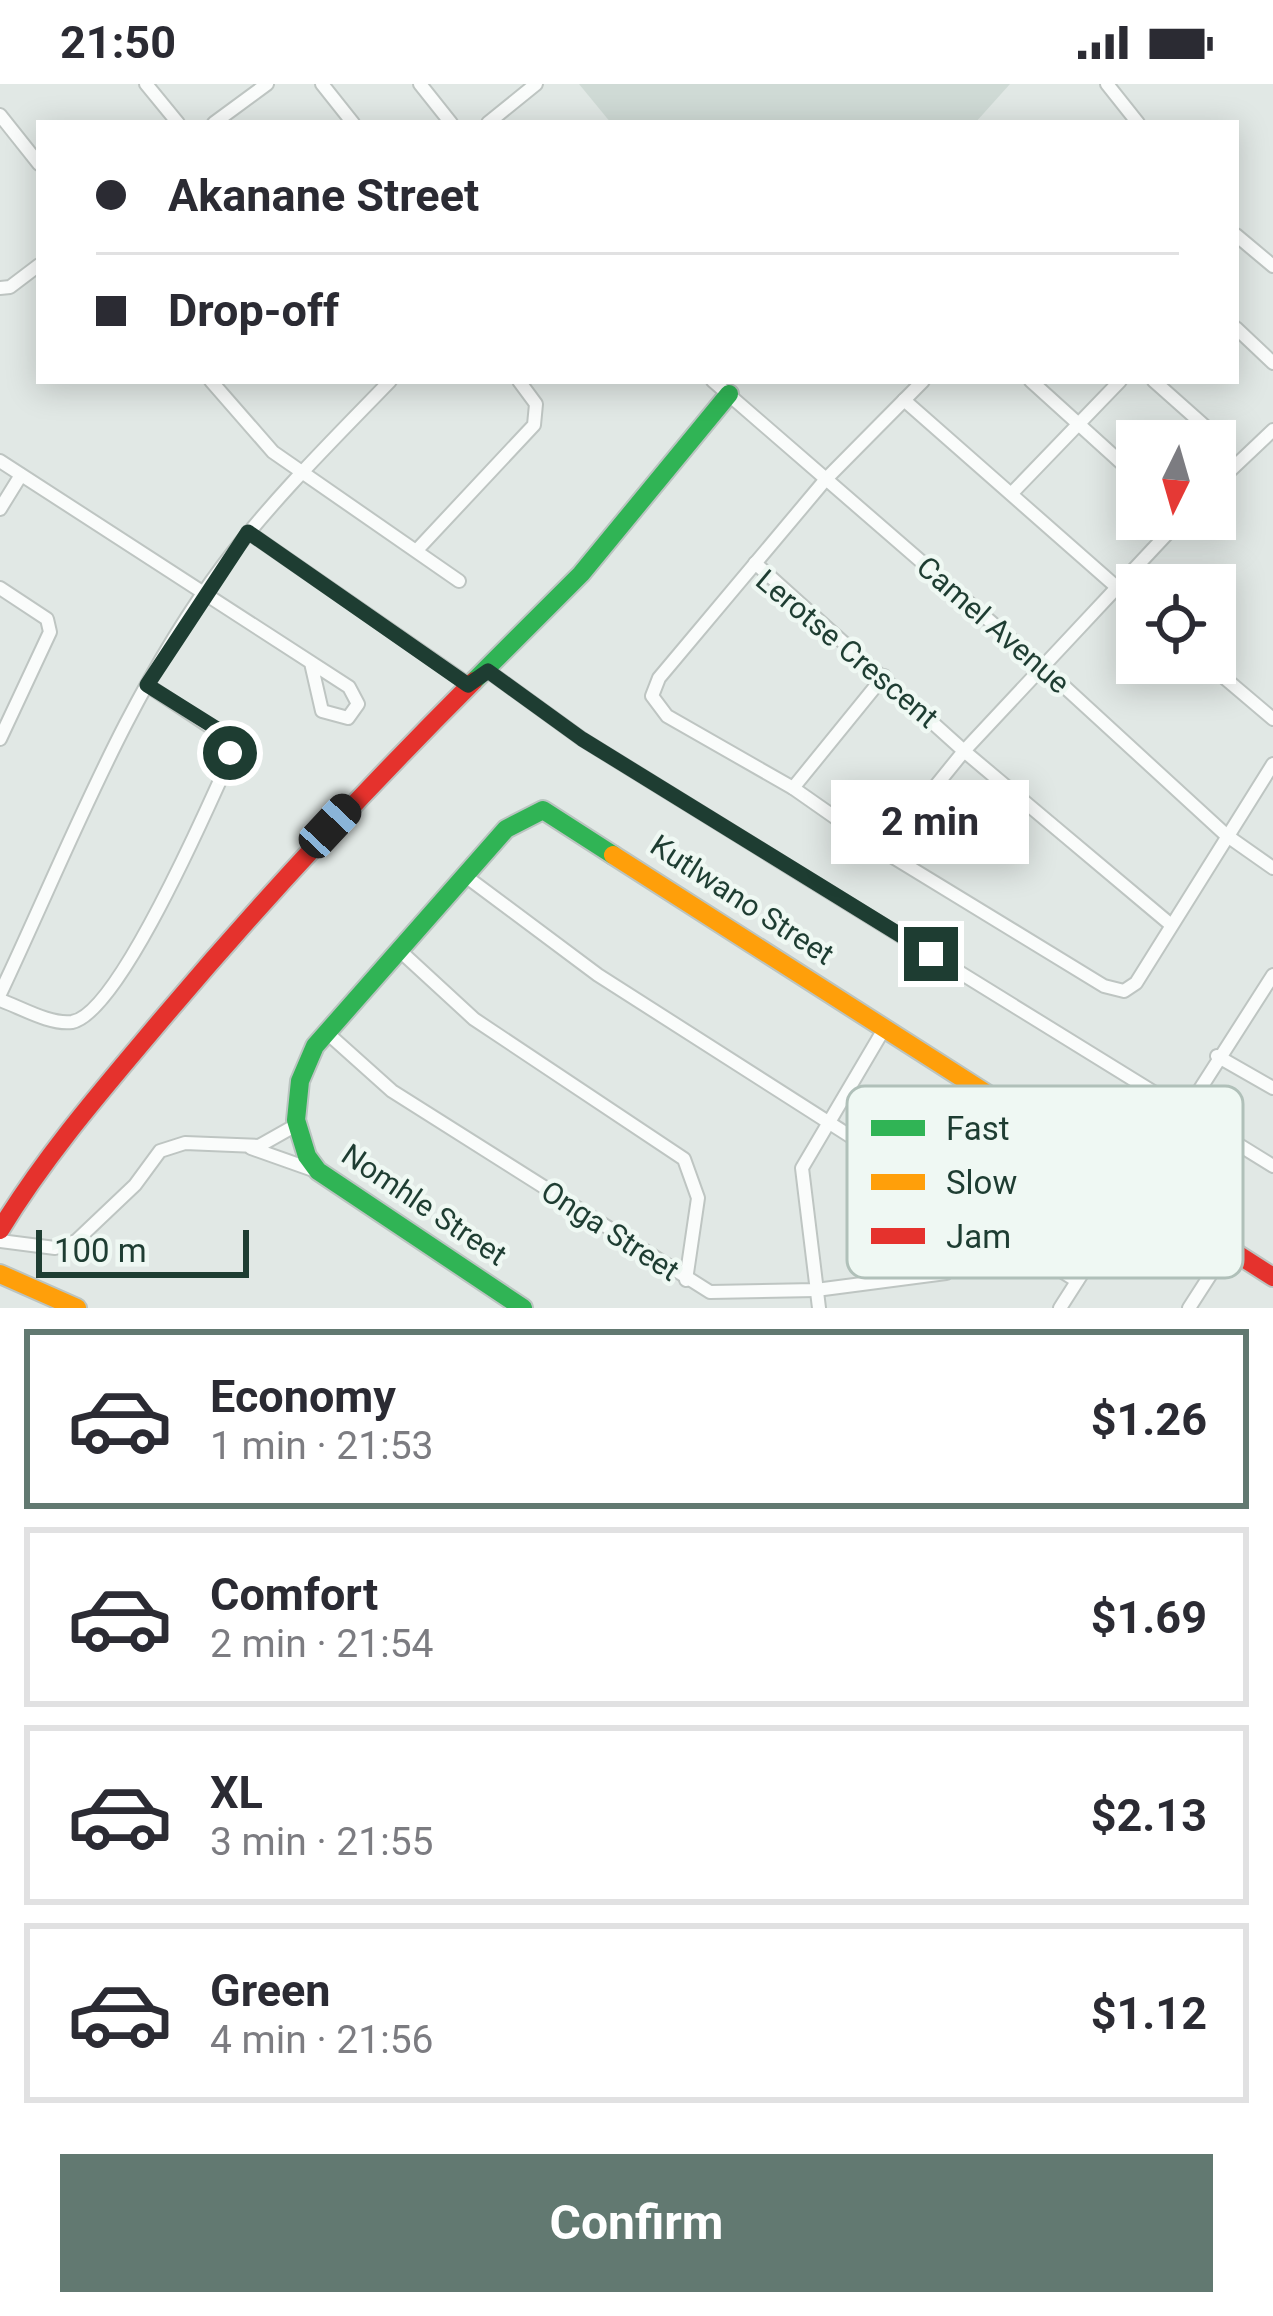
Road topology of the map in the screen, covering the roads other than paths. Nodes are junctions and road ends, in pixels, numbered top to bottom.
1 (146, 84) edge
2 (267, 84) edge
3 (322, 84) edge
4 (420, 84) edge
5 (536, 84) edge
6 (1106, 84) edge
7 (520, 89) edge
8 (0, 115) edge
9 (176, 120) edge
10 (218, 120) edge
11 (346, 120) edge
12 (449, 120) edge
13 (491, 120) edge
14 (1136, 120) edge
15 (36, 160) edge
16 (1239, 238) edge
17 (1273, 266) edge
18 (36, 267) edge
19 (0, 288) edge
20 (1239, 331) edge
21 (1273, 363) edge
22 (213, 384) edge
23 (386, 384) edge
24 (521, 384) edge
25 (920, 384) edge
26 (1034, 384) edge
27 (1117, 384) edge
28 (1157, 384) edge
29 (721, 388) edge
30 (904, 400) junction
31 (1199, 420) edge
32 (1080, 424) junction
33 (1273, 430) edge
34 (1116, 457) edge
35 (0, 461) edge
36 (1236, 465) edge
37 (302, 474) junction
38 (21, 475) junction
39 (826, 479) junction
40 (1012, 493) junction
41 (0, 509) edge
42 (248, 532) junction
43 (1161, 540) edge
44 (417, 550) junction
45 (755, 563) junction
46 (1138, 564) edge
47 (459, 581) dead end
48 (1116, 587) joint
49 (0, 588) edge
50 (204, 592) junction
51 (311, 663) junction
52 (1044, 668) junction
53 (488, 671) junction
54 (884, 676) junction
55 (1232, 684) edge
56 (147, 685) junction
57 (468, 685) junction
58 (1273, 719) edge
59 (0, 739) edge
60 (964, 751) junction
61 (1271, 775) edge
62 (793, 788) junction
63 (1226, 835) junction
64 (883, 850) junction
65 (1273, 868) edge
66 (464, 875) junction
67 (1170, 924) junction
68 (398, 949) junction
69 (1273, 975) edge
70 (0, 997) edge
71 (884, 1029) junction
72 (325, 1031) junction
73 (1217, 1056) junction
74 (848, 1086) edge
75 (976, 1086) edge
76 (1142, 1086) edge
77 (1199, 1086) edge
78 (847, 1087) edge
79 (1273, 1088) edge
80 (828, 1117) junction
81 (298, 1124) junction
82 (847, 1130) edge
83 (301, 1144) joint
84 (250, 1148) junction
85 (1243, 1148) edge
86 (1273, 1166) edge
87 (318, 1171) junction
88 (0, 1230) edge
89 (0, 1241) edge
90 (1243, 1259) edge
91 (0, 1274) edge
92 (1273, 1277) edge
93 (908, 1278) edge
94 (1072, 1278) edge
95 (1079, 1278) edge
96 (1208, 1278) edge
97 (686, 1280) junction
98 (1077, 1281) junction
99 (817, 1290) junction
100 (77, 1308) edge
101 (523, 1308) edge
102 (819, 1308) edge
103 (1060, 1308) edge
104 (1189, 1308) edge

1 - 9 street
2 - 10 street
3 - 11 street
4 - 12 street
5 - 7 street
6 - 14 street
7 - 13 street
8 - 15 street
16 - 17 street
18 - 19 street
20 - 21 street
22 - 37 street
23 - 37 street
24 - 44 street
25 - 30 street
26 - 32 street
27 - 32 street
28 - 31 street
29 - 39 street, Camel Avenue
29 - 53 street
30 - 39 street
30 - 40 street
32 - 34 street
32 - 40 street
33 - 36 street
35 - 38 street
37 - 42 street
37 - 44 street
38 - 41 street
38 - 50 street
39 - 45 street
39 - 52 street, Camel Avenue
40 - 48 street
42 - 50 street
42 - 57 street
43 - 46 street
44 - 47 street
45 - 54 street, Lerotse Crescent
45 - 62 street, Lerotse Crescent
48 - 52 street
49 - 59 street
50 - 51 street
50 - 56 street
51 - 51 street
52 - 60 street
52 - 63 street, Camel Avenue
53 - 57 street
53 - 76 street
54 - 60 street, Lerotse Crescent
54 - 62 street
55 - 58 street
56 - 70 street
56 - 70 street
57 - 88 street
60 - 64 street
60 - 67 street, Lerotse Crescent
61 - 63 street
62 - 64 street, Lerotse Crescent
63 - 65 street, Camel Avenue
63 - 67 street
64 - 67 street, Lerotse Crescent
66 - 68 street, Kutlwano Street
66 - 71 street, Kutlwano Street
66 - 80 street
68 - 72 street, Kutlwano Street
68 - 97 street
69 - 73 street
71 - 74 street
71 - 75 street, Kutlwano Street
72 - 81 street, Kutlwano Street
72 - 97 street, Onga Street
73 - 77 street
73 - 79 street
78 - 80 street
80 - 82 street
80 - 99 street
81 - 83 street, Kutlwano Street
81 - 84 street
83 - 87 street, Nomhle Street
84 - 87 street
84 - 89 street
85 - 86 street
87 - 101 street, Nomhle Street
90 - 92 street, Kutlwano Street
91 - 100 street
93 - 99 street, Onga Street
94 - 98 street
95 - 98 street
96 - 104 street
97 - 99 street, Onga Street
98 - 103 street
99 - 102 street

